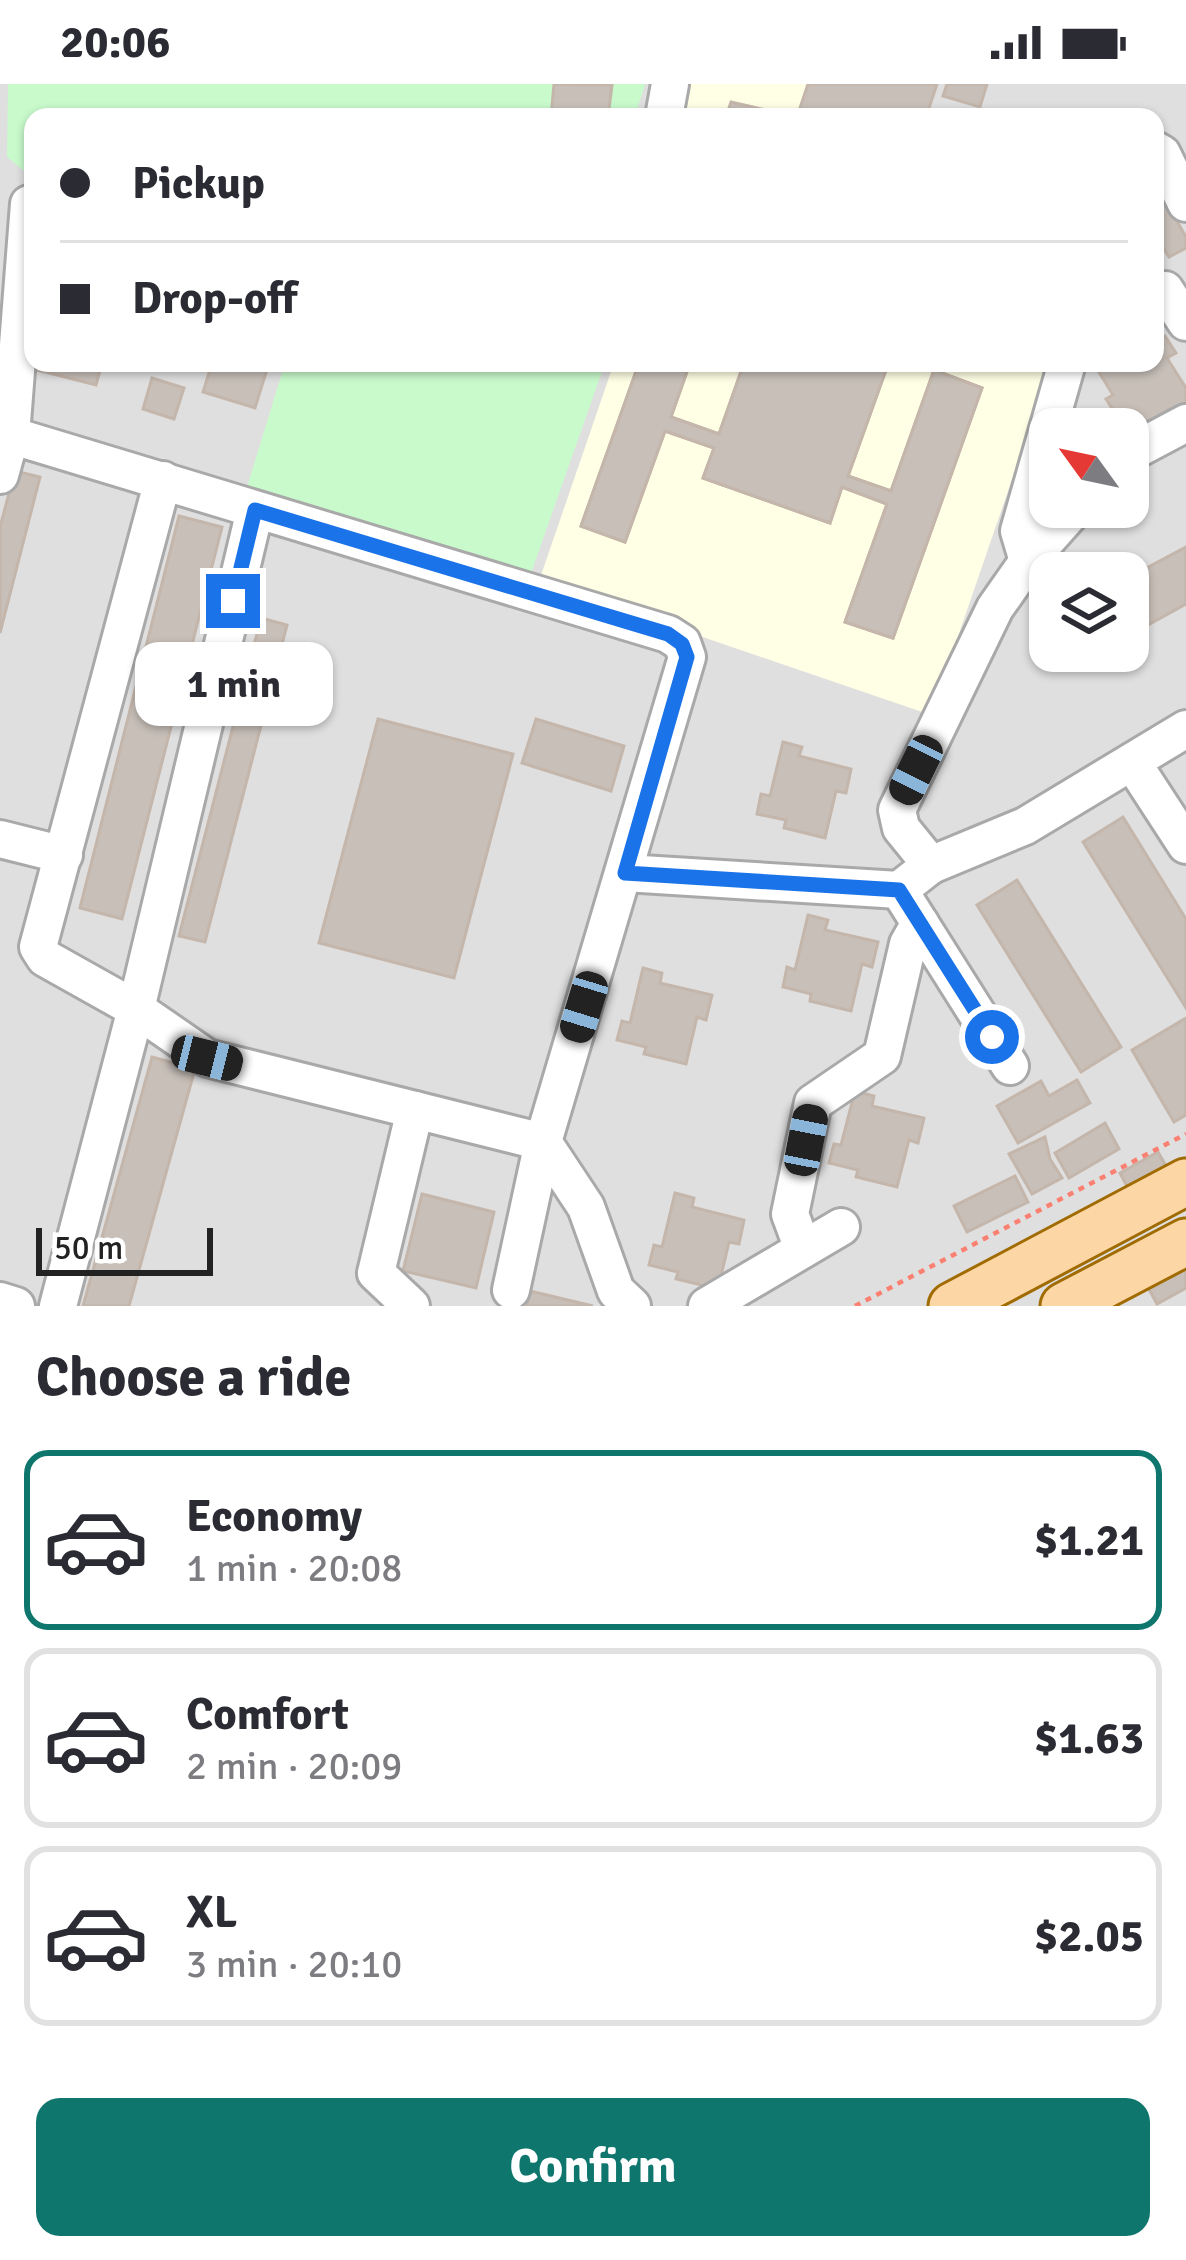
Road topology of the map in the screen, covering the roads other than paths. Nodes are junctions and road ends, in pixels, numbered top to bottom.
1 (1164, 158) edge
2 (1186, 203) edge
3 (24, 252) edge
4 (1063, 372) edge
5 (1186, 423) edge
6 (5, 433) edge
7 (1149, 443) edge
8 (0, 475) edge
9 (163, 480) junction
10 (255, 510) junction
11 (1057, 528) edge
12 (1028, 561) junction
13 (1186, 729) edge
14 (1132, 762) junction
15 (0, 839) edge
16 (1186, 845) edge
17 (64, 855) junction
18 (932, 865) junction
19 (625, 873) junction
20 (899, 890) junction
21 (920, 923) junction
22 (136, 1009) junction
23 (1010, 1066) dead end
24 (415, 1110) junction
25 (543, 1142) junction
26 (1186, 1182) edge
27 (842, 1227) dead end
28 (1186, 1242) edge
29 (803, 1249) junction
30 (511, 1290) dead end
31 (0, 1301) edge
32 (16, 1306) edge
33 (58, 1306) edge
34 (410, 1306) edge
35 (632, 1306) edge
36 (707, 1306) edge
37 (952, 1306) edge
38 (1064, 1306) edge

1 - 2 street
3 - 6 street
4 - 12 street
5 - 7 street
6 - 8 street
6 - 9 street
9 - 10 street
9 - 17 street
10 - 19 street
10 - 22 street
11 - 12 street
12 - 18 street
13 - 14 street
14 - 16 street
14 - 18 street
15 - 17 street
17 - 22 street
18 - 20 street
19 - 20 street
19 - 25 street
20 - 21 street
21 - 23 street
21 - 29 street
22 - 24 street
22 - 33 street
24 - 25 street
24 - 34 street
25 - 30 street
25 - 35 street
26 - 37 main road
27 - 29 street
28 - 38 main road
29 - 36 street
31 - 32 street

